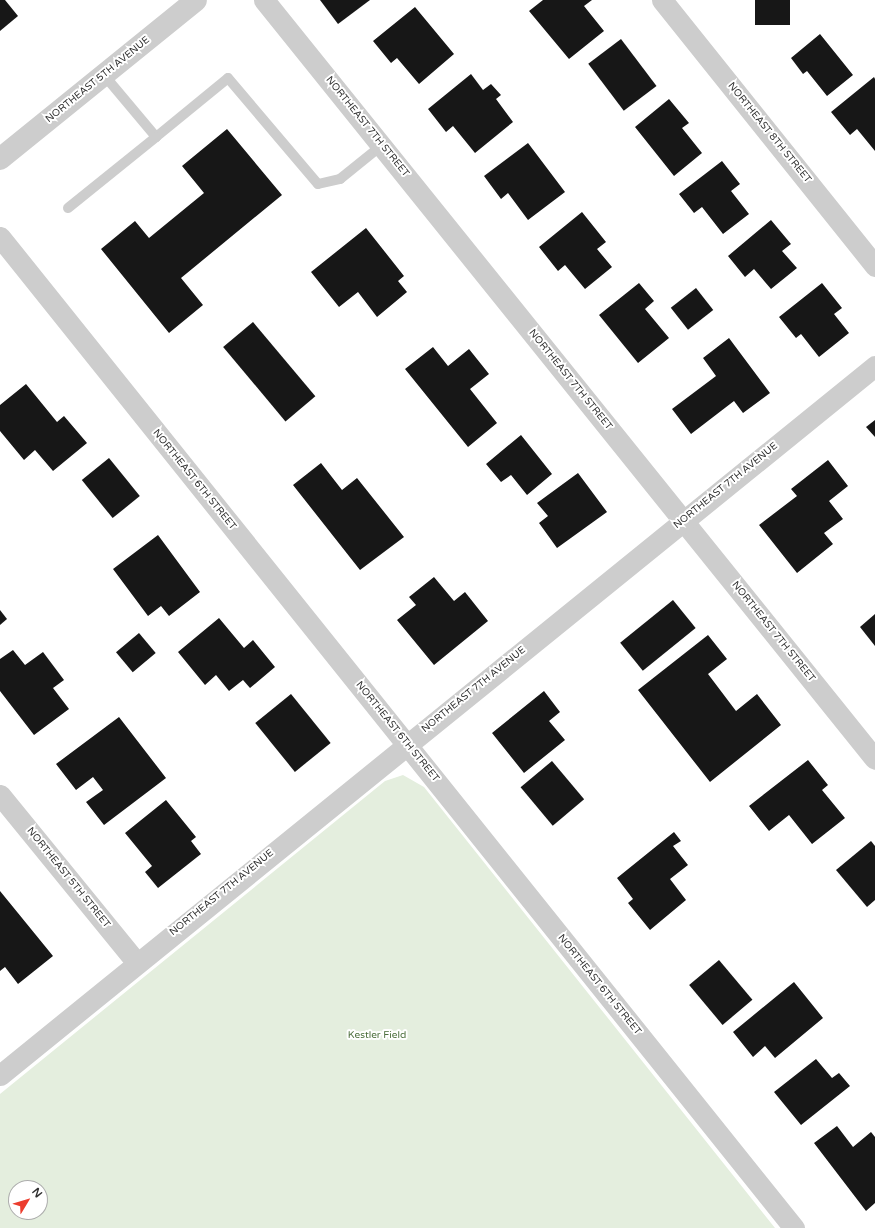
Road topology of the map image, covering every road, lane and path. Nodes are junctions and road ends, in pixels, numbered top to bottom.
1 (196, 0) edge
2 (264, 0) edge
3 (662, 0) edge
4 (104, 75) junction
5 (156, 137) junction
6 (382, 145) junction
7 (0, 159) edge
8 (68, 208) dead end
9 (0, 237) edge
10 (875, 266) edge
11 (875, 366) edge
12 (684, 521) junction
13 (407, 744) junction
14 (875, 760) edge
15 (0, 795) edge
16 (136, 962) junction
17 (0, 1075) edge
18 (794, 1228) edge

1 - 4 street, NORTHEAST 5TH AVENUE
2 - 6 street, NORTHEAST 7TH STREET
3 - 10 street, NORTHEAST 8TH STREET
4 - 5 lane
4 - 7 street, NORTHEAST 5TH AVENUE
5 - 6 lane
5 - 8 lane
6 - 12 street, NORTHEAST 7TH STREET
9 - 13 street, NORTHEAST 6TH STREET
11 - 12 street, NORTHEAST 7TH AVENUE
12 - 13 street, NORTHEAST 7TH AVENUE
12 - 14 street, NORTHEAST 7TH STREET
13 - 16 street, NORTHEAST 7TH AVENUE
13 - 18 street, NORTHEAST 6TH STREET
15 - 16 street, NORTHEAST 5TH STREET
16 - 17 street, NORTHEAST 7TH AVENUE

